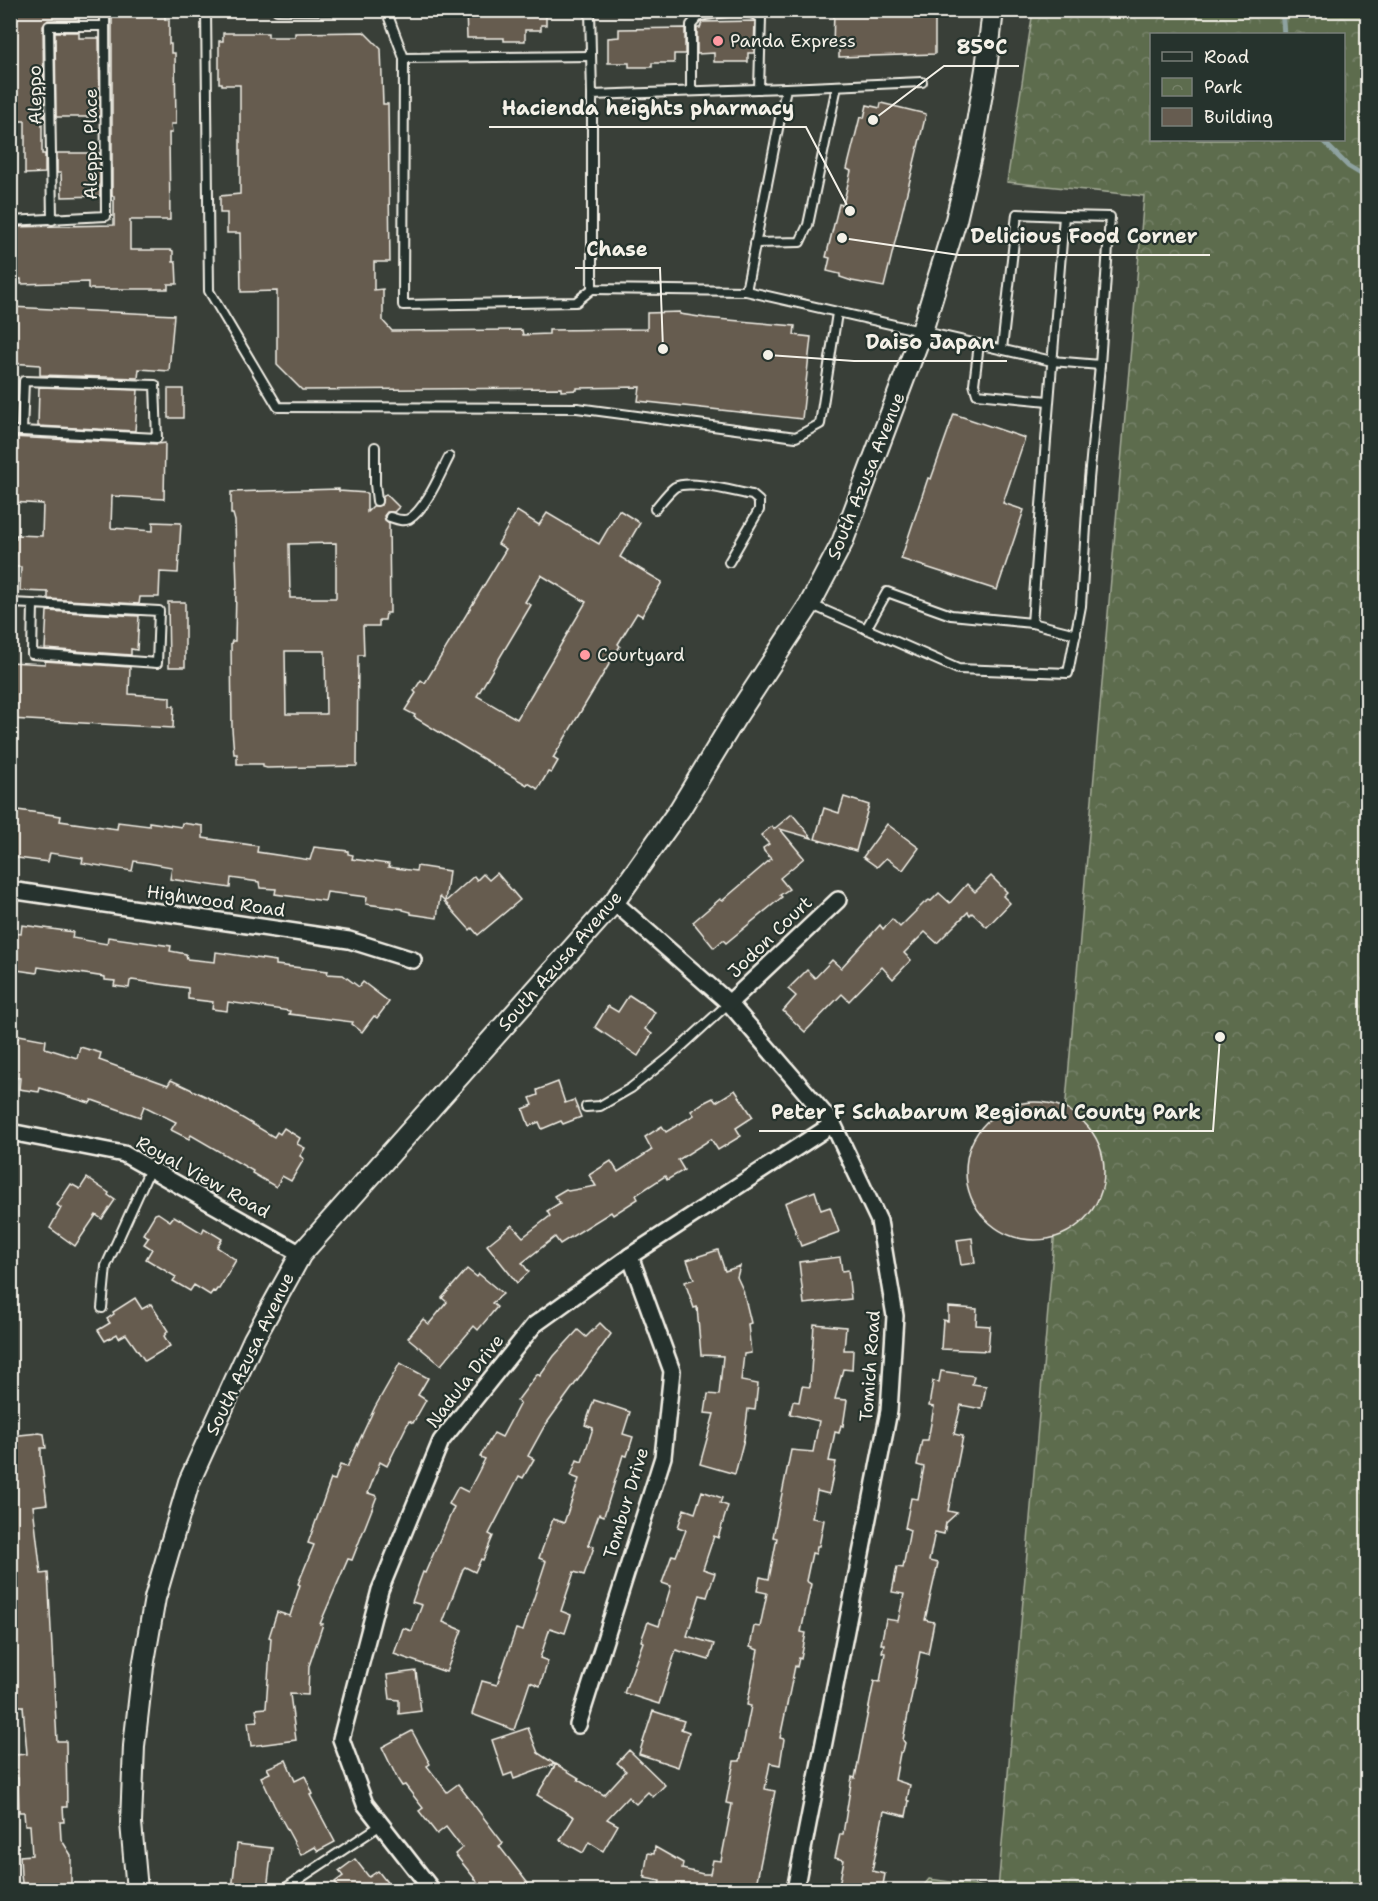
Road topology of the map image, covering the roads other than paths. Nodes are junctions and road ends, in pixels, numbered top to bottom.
1 (105, 10) edge
2 (206, 10) edge
3 (277, 10) edge
4 (590, 10) edge
5 (993, 10) edge
6 (386, 11) edge
7 (105, 26) junction
8 (591, 56) junction
9 (404, 58) junction
10 (922, 82) dead end
11 (837, 86) junction
12 (786, 88) junction
13 (759, 89) junction
14 (691, 91) junction
15 (592, 94) junction
16 (1064, 216) junction
17 (52, 220) junction
18 (10, 221) edge
19 (755, 243) junction
20 (592, 290) junction
21 (746, 291) junction
22 (837, 313) junction
23 (922, 331) junction
24 (980, 344) junction
25 (1002, 349) junction
26 (1052, 361) junction
27 (1100, 365) junction
28 (1048, 401) junction
29 (10, 431) edge
30 (22, 431) junction
31 (375, 447) dead end
32 (449, 457) dead end
33 (377, 501) dead end
34 (655, 508) dead end
35 (390, 517) dead end
36 (729, 562) dead end
37 (10, 603) edge
38 (33, 604) junction
39 (810, 604) junction
40 (1032, 623) junction
41 (866, 630) junction
42 (1076, 634) junction
43 (10, 890) edge
44 (838, 900) dead end
45 (614, 902) junction
46 (413, 960) dead end
47 (729, 1003) junction
48 (586, 1107) dead end
49 (833, 1124) junction
50 (10, 1132) edge
51 (150, 1168) junction
52 (301, 1254) junction
53 (630, 1256) junction
54 (102, 1308) dead end
55 (578, 1725) dead end
56 (381, 1825) junction
57 (286, 1887) dead end
58 (136, 1890) edge
59 (432, 1890) edge
60 (795, 1890) edge

1 - 7 lane, Aleppo Place
2 - 22 lane
3 - 6 lane
4 - 8 lane
5 - 23 street, South Azusa Avenue
6 - 9 lane
7 - 17 lane, Aleppo Place
7 - 17 lane, Aleppo
8 - 9 lane
8 - 15 lane
9 - 20 lane
10 - 11 lane
11 - 12 lane
11 - 19 lane
12 - 13 lane
12 - 19 lane
13 - 14 lane
13 - 14 lane
14 - 15 lane
15 - 20 lane
16 - 25 lane
16 - 26 lane
16 - 27 lane
17 - 18 lane, Aleppo Place
19 - 21 lane
20 - 21 lane
21 - 22 lane
22 - 23 lane
23 - 24 lane
23 - 39 street, South Azusa Avenue
24 - 25 lane
24 - 28 lane
25 - 26 lane
26 - 27 lane
26 - 28 lane
27 - 42 lane
28 - 40 lane
29 - 30 lane
30 - 30 lane
31 - 33 lane
32 - 35 lane
34 - 36 lane
37 - 38 lane
38 - 38 lane
39 - 41 lane
39 - 45 street, South Azusa Avenue
40 - 41 lane
40 - 42 lane
41 - 42 lane
43 - 46 street, Highwood Road
44 - 47 street, Jodon Court
45 - 47 street, Tomich Road
45 - 52 street, South Azusa Avenue
47 - 48 lane
47 - 49 street, Tomich Road
49 - 53 street, Nadula Drive
49 - 60 street, Tomich Road
50 - 51 street, Royal View Road
51 - 52 street, Royal View Road
51 - 54 lane
52 - 58 street, South Azusa Avenue
53 - 55 street, Tombur Drive
53 - 56 street, Nadula Drive
56 - 57 lane
56 - 59 street, Nadula Drive

